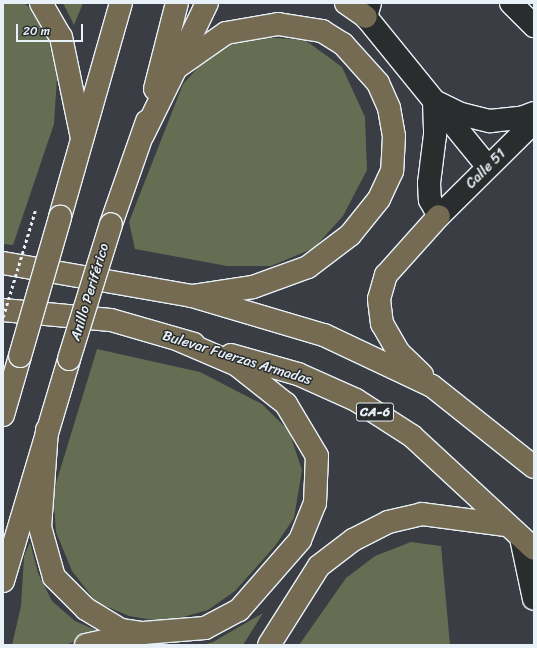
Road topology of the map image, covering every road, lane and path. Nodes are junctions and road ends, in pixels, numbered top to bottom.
1 (41, 3) edge
2 (121, 3) edge
3 (177, 3) edge
4 (207, 3) edge
5 (346, 3) edge
6 (511, 3) edge
7 (362, 8) edge
8 (534, 26) edge
9 (176, 68) junction
10 (434, 101) junction
11 (534, 113) edge
12 (534, 122) edge
13 (143, 135) junction
14 (83, 142) junction
15 (488, 167) junction
16 (35, 211) dead end
17 (439, 216) junction
18 (6, 264) edge
19 (192, 296) junction
20 (3, 310) edge
21 (3, 317) edge
22 (179, 340) junction
23 (432, 386) junction
24 (3, 415) edge
25 (47, 430) junction
26 (534, 467) edge
27 (520, 537) edge
28 (3, 581) edge
29 (534, 599) edge
30 (144, 633) junction
31 (86, 645) edge
32 (269, 645) edge

1 - 14 highway
2 - 14 highway
3 - 13 highway, Anillo Periférico
4 - 9 highway
5 - 7 highway
6 - 8 street
7 - 10 street
9 - 13 highway
9 - 19 highway
10 - 11 street
10 - 15 street
10 - 17 street
12 - 15 street, Calle 51
13 - 25 highway, Anillo Periférico, bridge
14 - 24 highway, bridge
15 - 17 street, Calle 51
16 - 21 path, bridge
17 - 23 highway
18 - 19 highway
19 - 23 highway
20 - 22 highway, Bulevar Fuerzas Armadas / CA-6
22 - 27 highway, Bulevar Fuerzas Armadas / CA-6
22 - 30 highway
23 - 26 highway
25 - 28 highway, Anillo Periférico
25 - 30 highway
27 - 29 street
27 - 32 highway
30 - 31 highway

